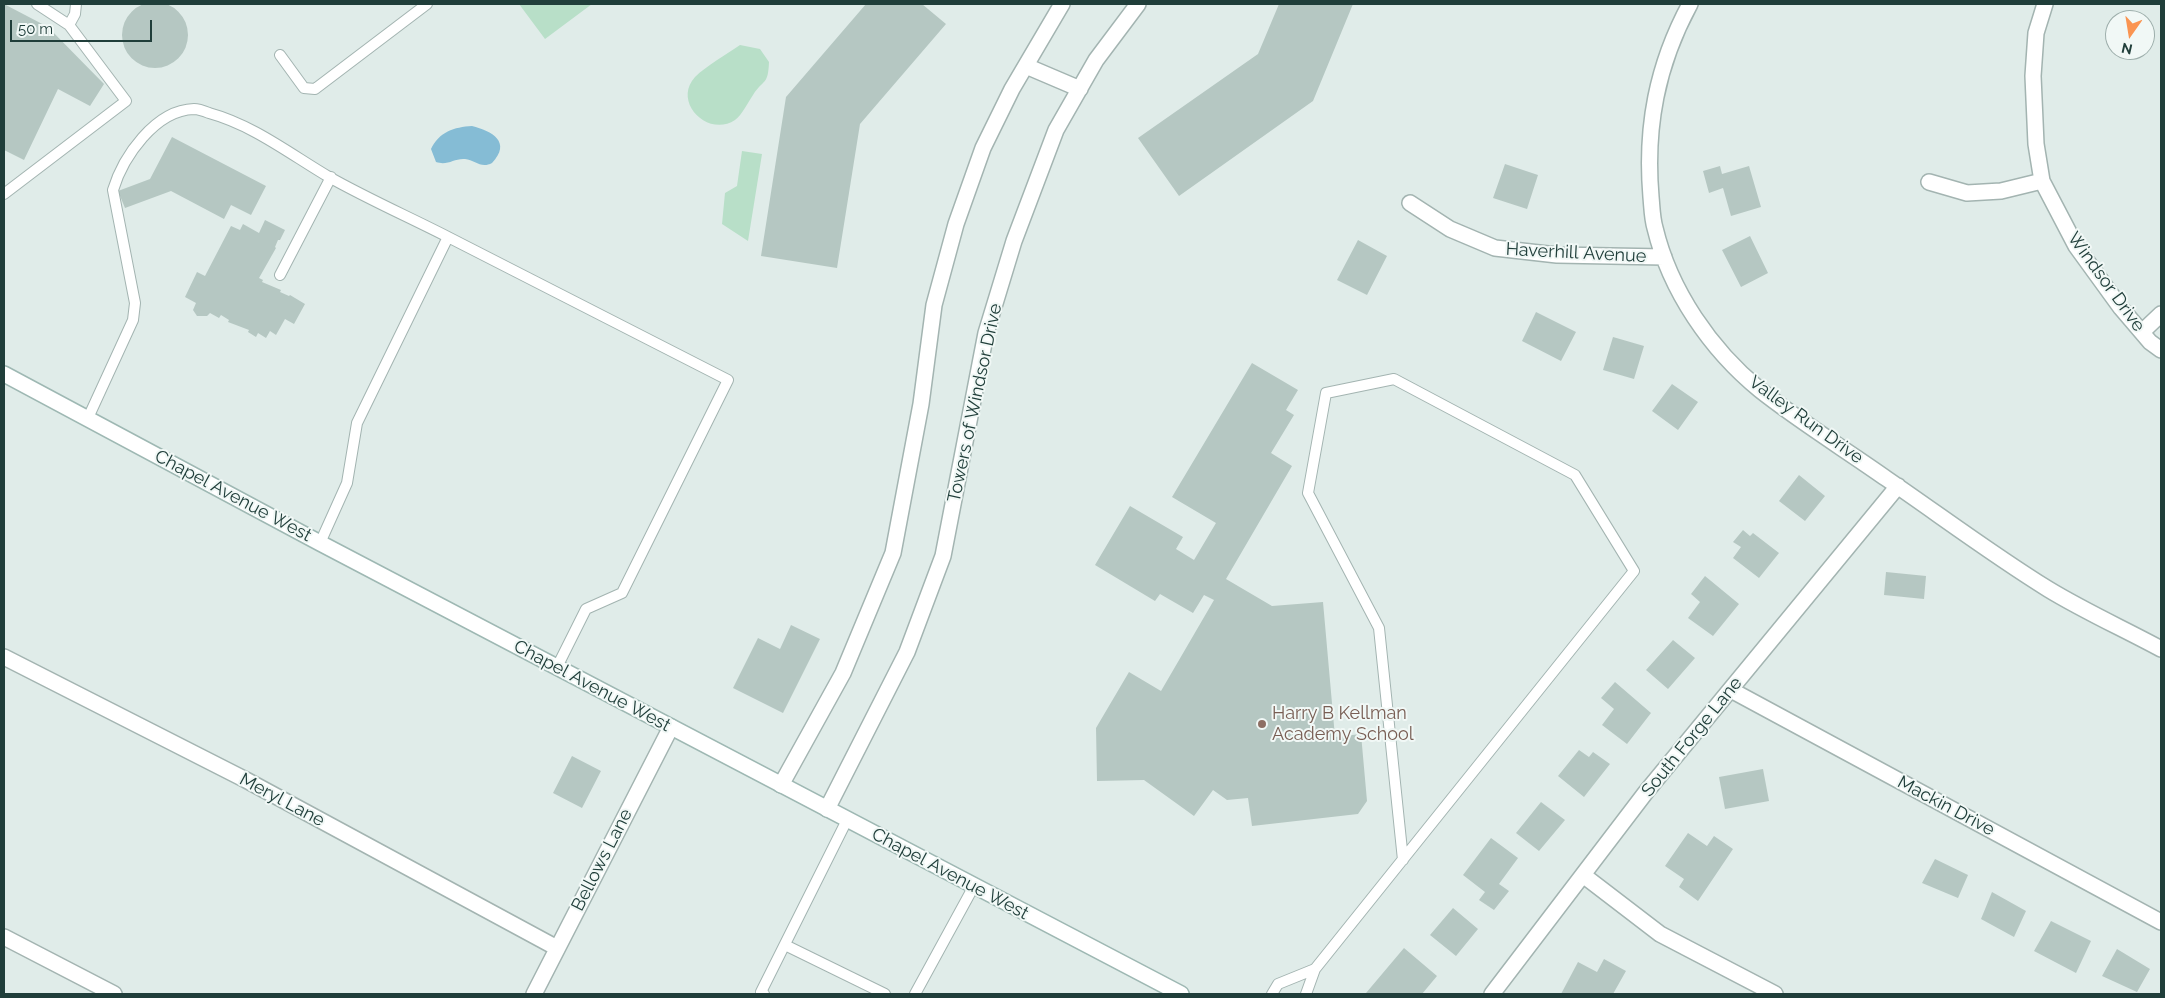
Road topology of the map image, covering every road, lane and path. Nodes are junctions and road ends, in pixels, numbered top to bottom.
1 (37, 4) edge
2 (76, 4) edge
3 (427, 4) edge
4 (1062, 4) edge
5 (1138, 4) edge
6 (1690, 4) edge
7 (2045, 4) edge
8 (69, 25) junction
9 (280, 55) dead end
10 (1026, 66) junction
11 (1080, 89) junction
12 (330, 177) junction
13 (2042, 181) junction
14 (1929, 182) dead end
15 (4, 194) edge
16 (1410, 203) dead end
17 (448, 237) junction
18 (1664, 257) junction
19 (280, 275) dead end
20 (2161, 314) edge
21 (2142, 332) junction
22 (2161, 350) edge
23 (4, 374) edge
24 (88, 418) junction
25 (1898, 486) junction
26 (320, 543) junction
27 (2161, 649) edge
28 (4, 657) edge
29 (557, 668) junction
30 (1731, 690) junction
31 (671, 727) junction
32 (780, 785) junction
33 (827, 809) junction
34 (848, 820) junction
35 (1402, 860) junction
36 (1583, 875) junction
37 (974, 886) junction
38 (2161, 922) edge
39 (4, 937) edge
40 (785, 945) junction
41 (557, 948) junction
42 (1315, 969) junction
43 (114, 994) edge
44 (534, 994) edge
45 (761, 994) edge
46 (885, 994) edge
47 (915, 994) edge
48 (1181, 994) edge
49 (1272, 994) edge
50 (1306, 994) edge
51 (1492, 994) edge
52 (1775, 994) edge

1 - 8 lane
2 - 8 lane
3 - 9 lane
4 - 10 street
5 - 11 street, Towers of Windsor Drive
6 - 18 street, Valley Run Drive
7 - 13 street, Windsor Drive
8 - 15 lane
10 - 11 street
10 - 32 street
11 - 33 street, Towers of Windsor Drive
12 - 17 lane
12 - 19 lane
12 - 24 lane
13 - 14 street
13 - 21 street, Windsor Drive
16 - 18 street, Haverhill Avenue
17 - 26 lane
17 - 29 lane
18 - 25 street, Valley Run Drive
20 - 21 street
21 - 22 street, Windsor Drive
23 - 24 street, Chapel Avenue West
24 - 26 street, Chapel Avenue West
25 - 27 street, Valley Run Drive
25 - 30 street, South Forge Lane
26 - 29 street, Chapel Avenue West
28 - 41 street, Meryl Lane
29 - 31 street, Chapel Avenue West
30 - 36 street, South Forge Lane
30 - 38 street, Mackin Drive
31 - 32 street, Chapel Avenue West
31 - 41 street, Bellows Lane
32 - 33 street, Chapel Avenue West
33 - 34 street, Chapel Avenue West
34 - 37 street, Chapel Avenue West
34 - 40 lane
35 - 35 lane
35 - 42 lane
36 - 51 street, South Forge Lane
36 - 52 street
37 - 47 lane
37 - 48 street, Chapel Avenue West
39 - 43 street
40 - 45 lane
40 - 46 lane
41 - 44 street, Bellows Lane
42 - 49 lane
42 - 50 lane

